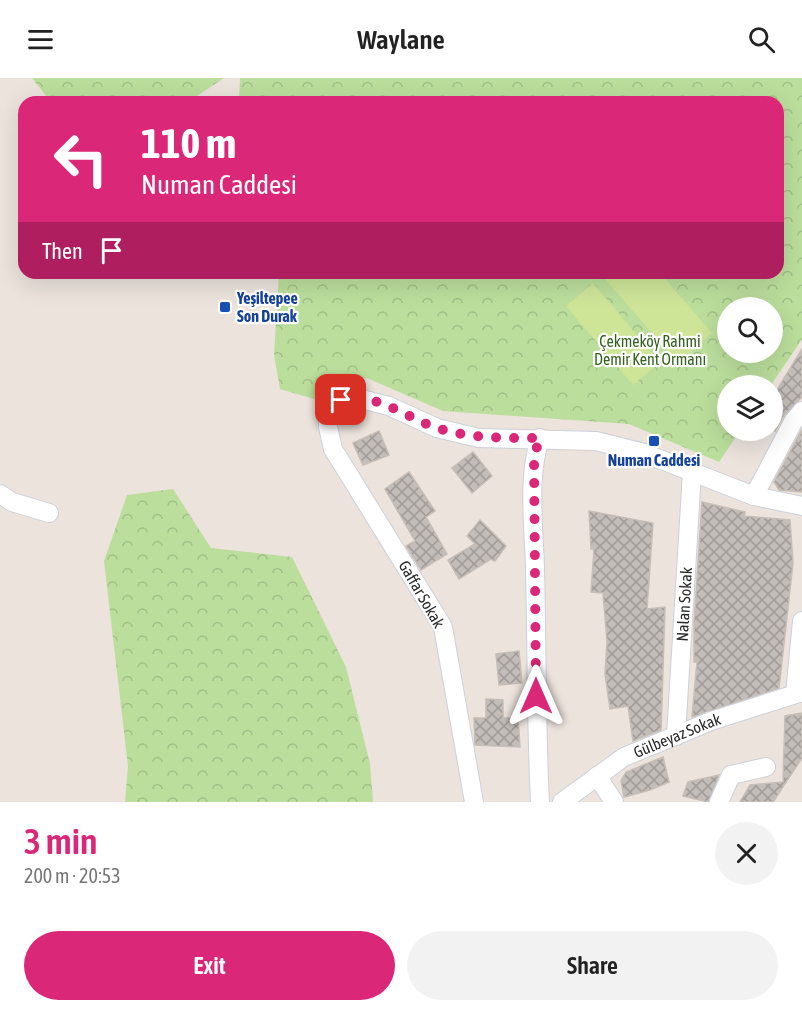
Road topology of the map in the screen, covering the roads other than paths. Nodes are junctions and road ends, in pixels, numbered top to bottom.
1 (802, 411) edge
2 (540, 438) junction
3 (692, 472) junction
4 (0, 494) edge
5 (754, 496) junction
6 (802, 506) edge
7 (49, 513) dead end
8 (802, 621) edge
9 (798, 693) edge
10 (676, 735) junction
11 (766, 767) dead end
12 (597, 776) junction
13 (474, 802) edge
14 (540, 802) edge
15 (562, 802) edge
16 (614, 802) edge
17 (719, 802) edge

1 - 5 street
2 - 3 street
2 - 13 street, Gaffar Sokak
2 - 14 street
3 - 5 street
3 - 10 street, Nalan Sokak
4 - 7 street
5 - 6 street
8 - 9 street
9 - 10 street, Gülbeyaz Sokak
10 - 12 street, Gülbeyaz Sokak
11 - 17 street
12 - 15 street, Gülbeyaz Sokak
12 - 16 street

